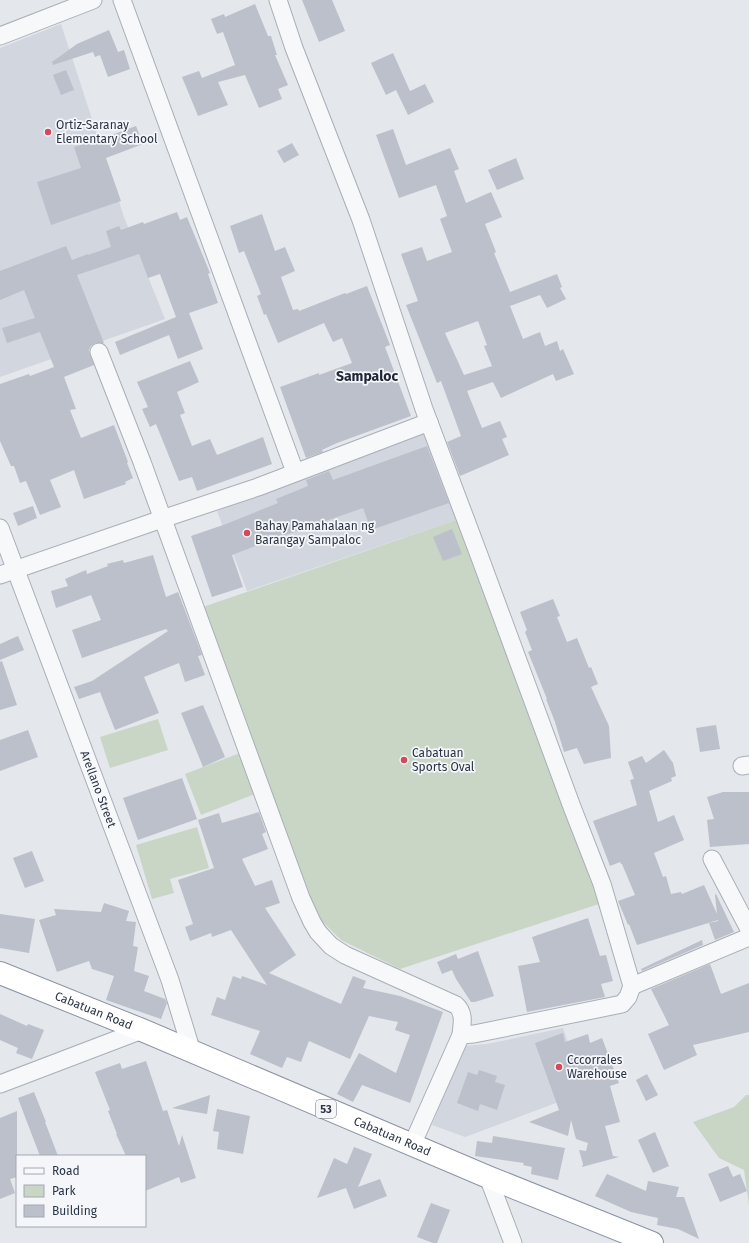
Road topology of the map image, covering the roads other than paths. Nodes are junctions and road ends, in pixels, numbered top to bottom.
1 (93, 0) edge
2 (122, 0) edge
3 (278, 0) edge
4 (0, 36) edge
5 (100, 352) dead end
6 (429, 422) junction
7 (295, 472) junction
8 (162, 519) junction
9 (0, 528) edge
10 (8, 572) edge
11 (712, 859) dead end
12 (749, 929) edge
13 (749, 937) edge
14 (0, 973) edge
15 (632, 986) junction
16 (142, 1030) junction
17 (461, 1035) junction
18 (192, 1052) junction
19 (0, 1084) edge
20 (412, 1145) junction
21 (488, 1177) junction
22 (513, 1243) edge
23 (652, 1243) edge

1 - 4 street
2 - 7 street
3 - 6 street
5 - 8 street
6 - 7 street
6 - 15 street
7 - 8 street
8 - 10 street
8 - 17 street
9 - 10 street, Arellano Street
10 - 18 street, Arellano Street
11 - 12 street
13 - 15 street
14 - 16 highway, Cabatuan Road / 53
15 - 17 street
16 - 18 highway, Cabatuan Road / 53
16 - 19 street
17 - 20 street
18 - 20 highway, Cabatuan Road / 53
20 - 21 highway, Cabatuan Road / 53
21 - 22 street
21 - 23 highway, Cabatuan Road / 53

